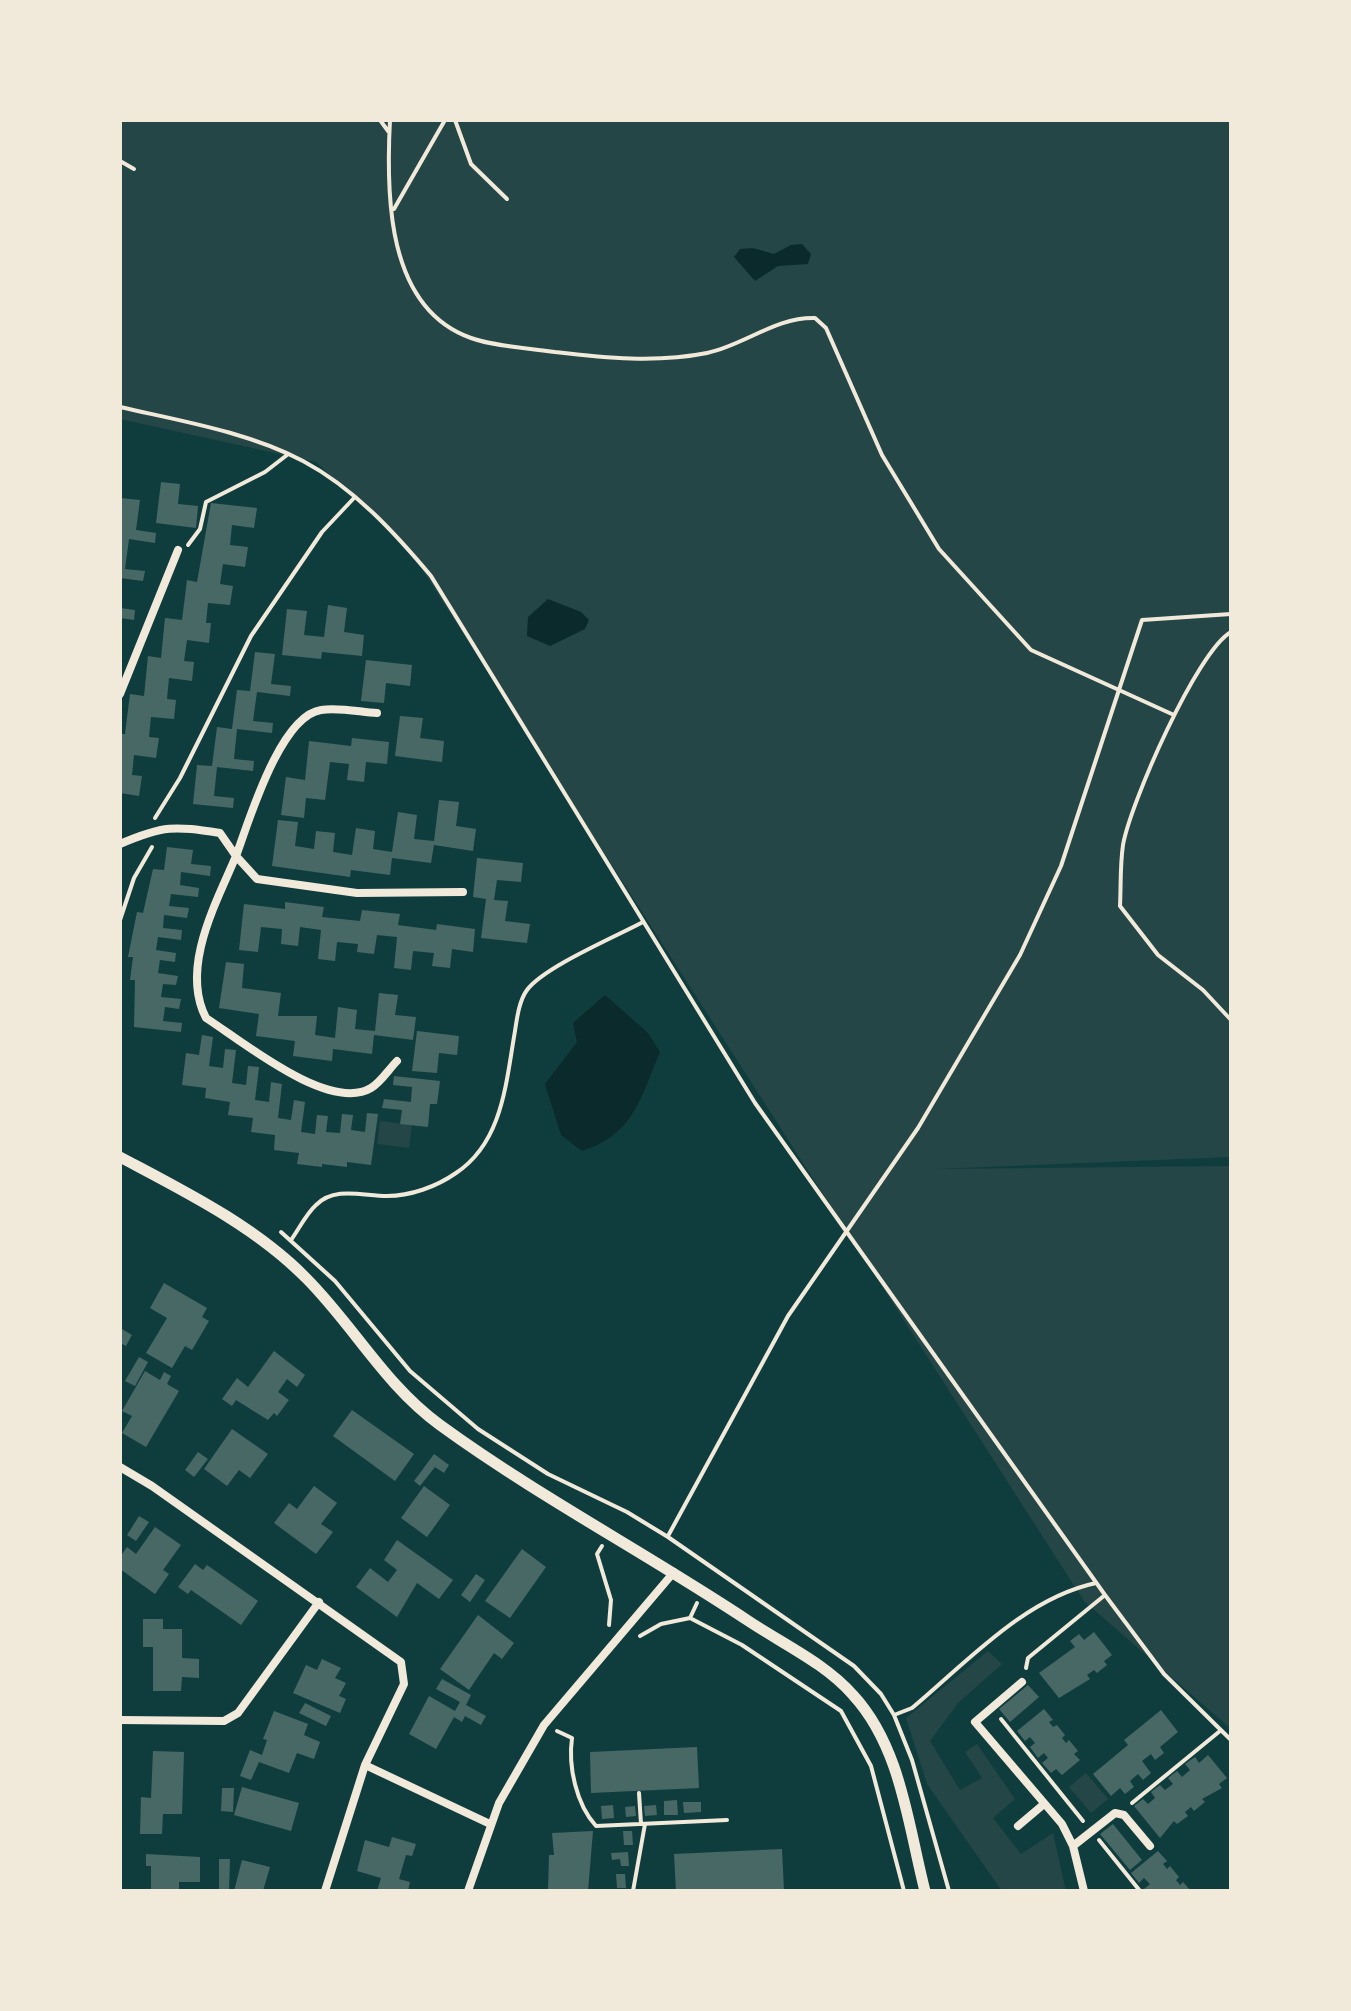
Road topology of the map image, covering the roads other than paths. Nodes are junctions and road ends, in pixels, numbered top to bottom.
1 (178, 550) road end
2 (120, 694) edge
3 (377, 713) dead end
4 (120, 844) edge
5 (236, 856) junction
6 (463, 892) dead end
7 (397, 1061) dead end
8 (120, 1157) edge
9 (120, 1467) edge
10 (674, 1572) junction
11 (319, 1602) junction
12 (1022, 1682) road end
13 (120, 1720) edge
14 (365, 1765) junction
15 (1044, 1804) junction
16 (490, 1824) junction
17 (1018, 1826) dead end
18 (1073, 1846) junction
19 (1150, 1846) dead end
20 (325, 1891) edge
21 (468, 1891) edge
22 (925, 1891) edge
23 (1084, 1891) edge

1 - 2 street
3 - 5 street
4 - 5 street
5 - 6 street
5 - 7 street
8 - 10 street
9 - 11 street
10 - 16 street
10 - 22 street
11 - 13 street
11 - 14 street
12 - 15 street
14 - 16 street
14 - 20 street
15 - 17 street
15 - 18 street
16 - 21 street
18 - 19 street
18 - 23 street

